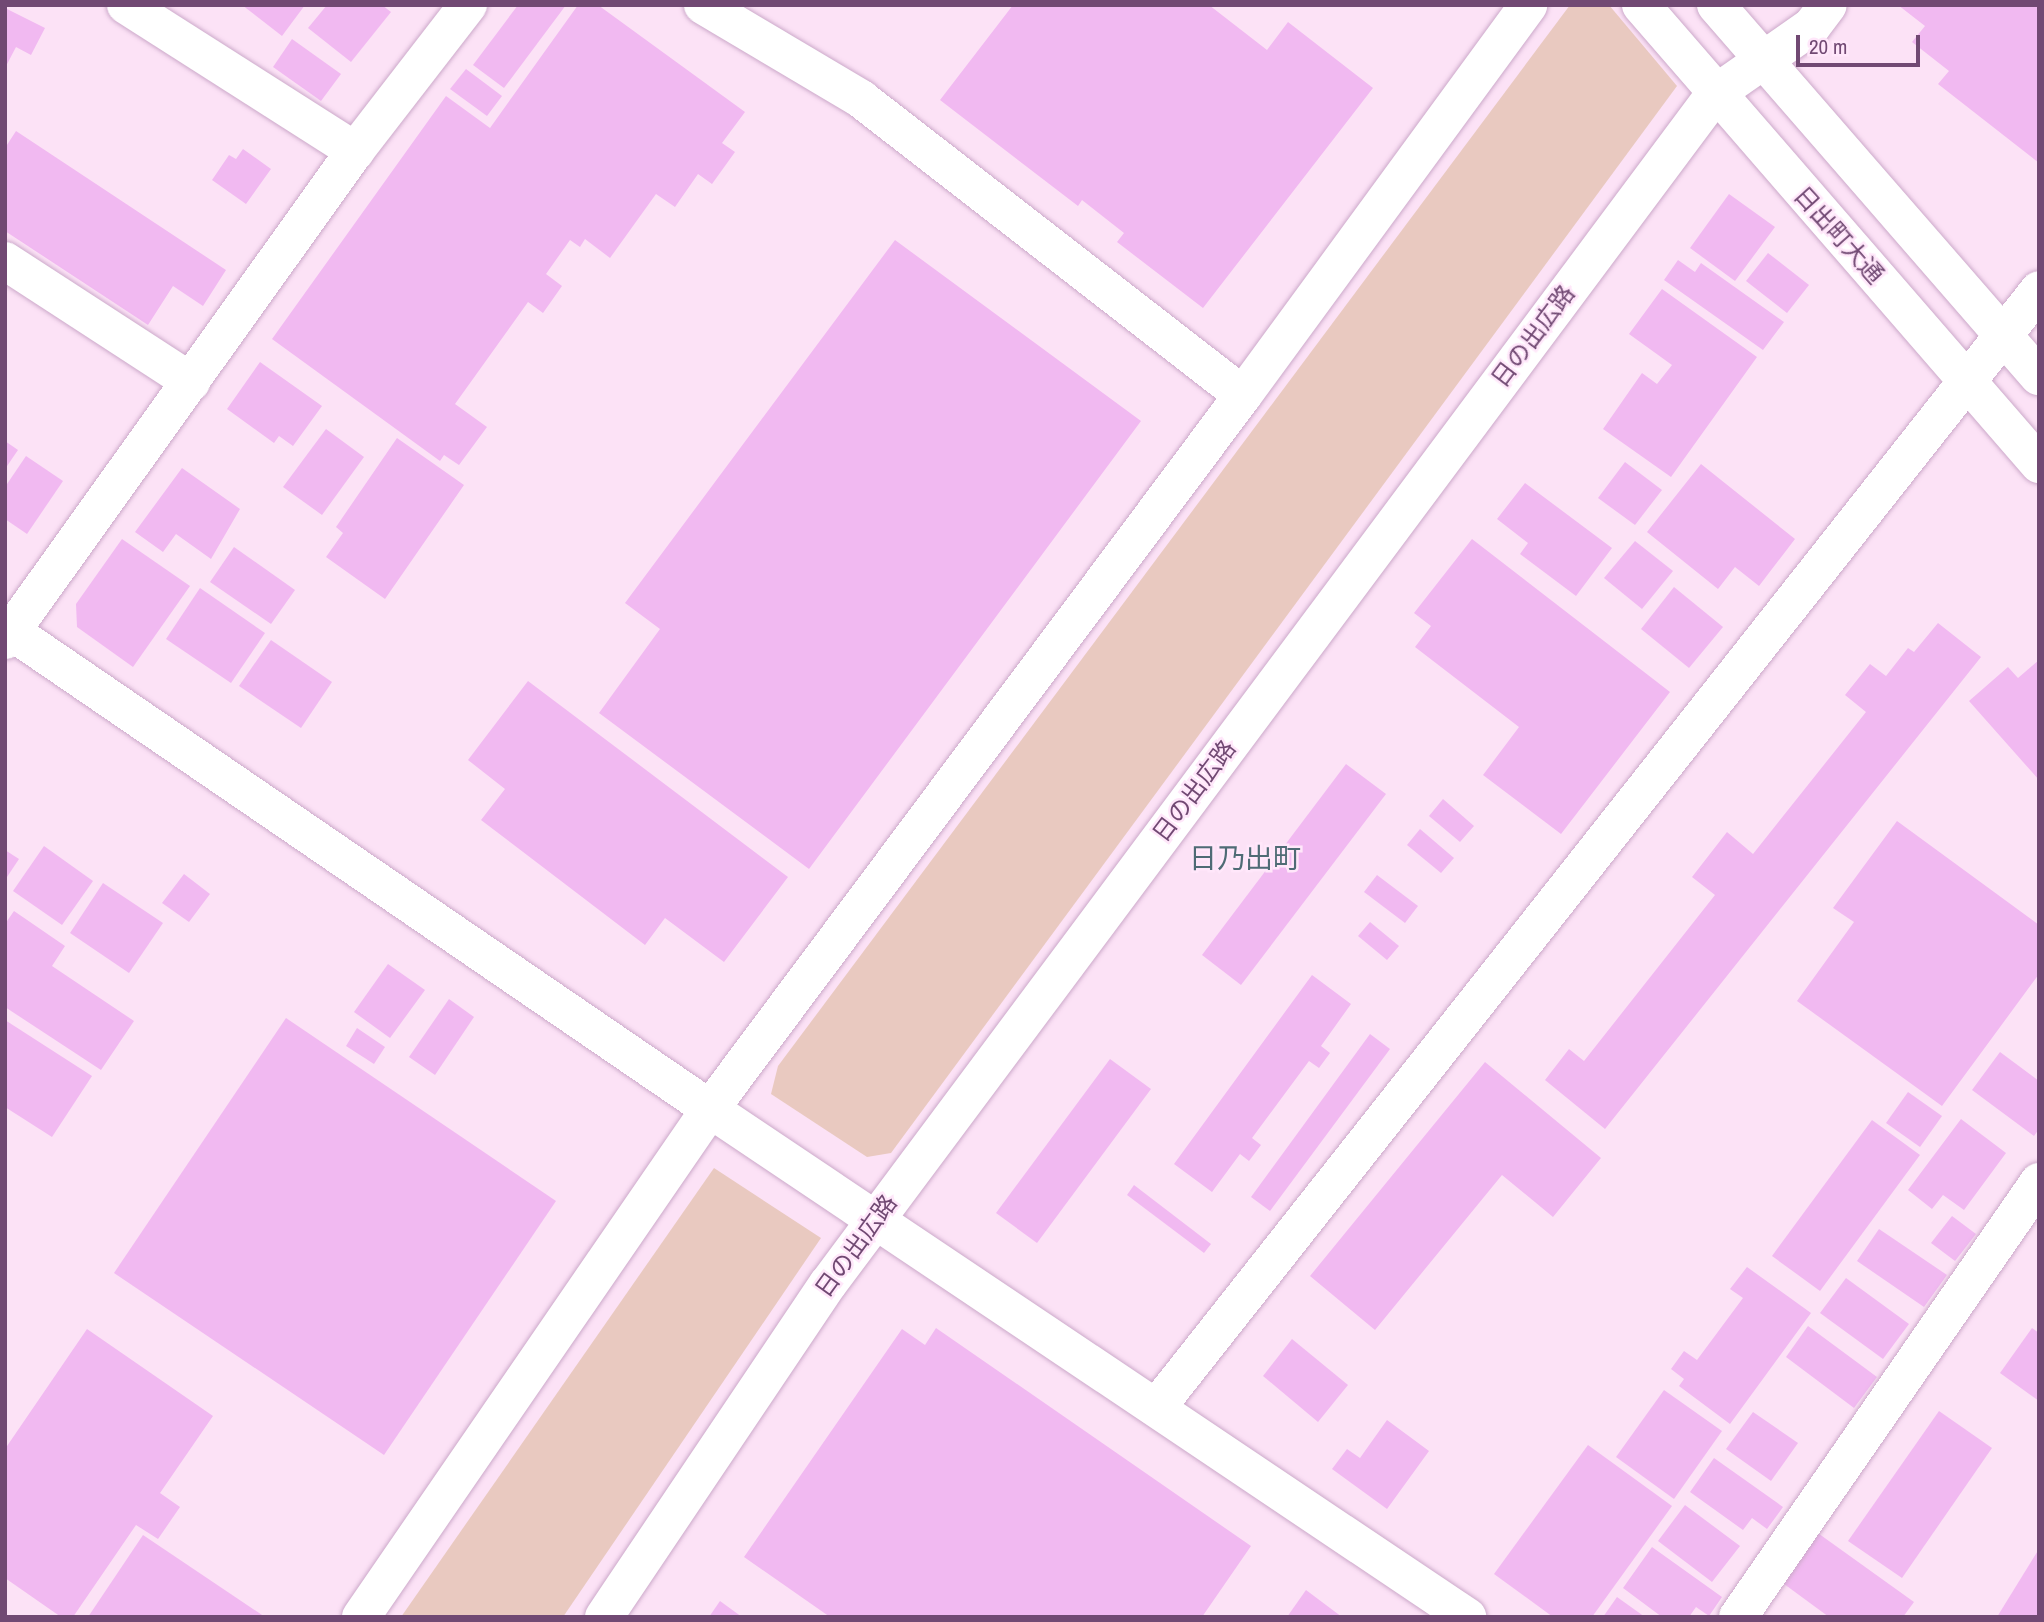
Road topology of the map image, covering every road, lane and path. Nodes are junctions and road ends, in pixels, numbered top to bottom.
1 (126, 5) edge
2 (468, 5) edge
3 (703, 5) edge
4 (1528, 5) edge
5 (1641, 5) edge
6 (1716, 5) edge
7 (1828, 5) edge
8 (1760, 58) junction
9 (1714, 94) junction
10 (355, 151) junction
11 (5, 261) edge
12 (2039, 290) edge
13 (2002, 334) junction
14 (2039, 376) edge
15 (1966, 379) junction
16 (191, 382) junction
17 (1243, 396) junction
18 (2039, 464) edge
19 (7, 633) edge
20 (710, 1109) junction
21 (2039, 1182) edge
22 (876, 1218) junction
23 (1157, 1407) junction
24 (361, 1617) edge
25 (604, 1617) edge
26 (1466, 1617) edge
27 (1738, 1617) edge

1 - 10 street
2 - 10 street
3 - 17 street
4 - 17 street
5 - 9 street, 日出町大通
6 - 8 street
7 - 8 street, 日の出広路
8 - 9 street, 日の出広路
8 - 13 street
9 - 15 street, 日出町大通
9 - 22 street, 日の出広路
10 - 16 street
11 - 16 street
12 - 13 street
13 - 14 street
13 - 15 street
15 - 18 street, 日出町大通
15 - 23 street
16 - 19 street
17 - 20 street
19 - 20 street
20 - 22 street
20 - 24 street
21 - 27 street
22 - 23 street
22 - 25 street, 日の出広路
23 - 26 street

